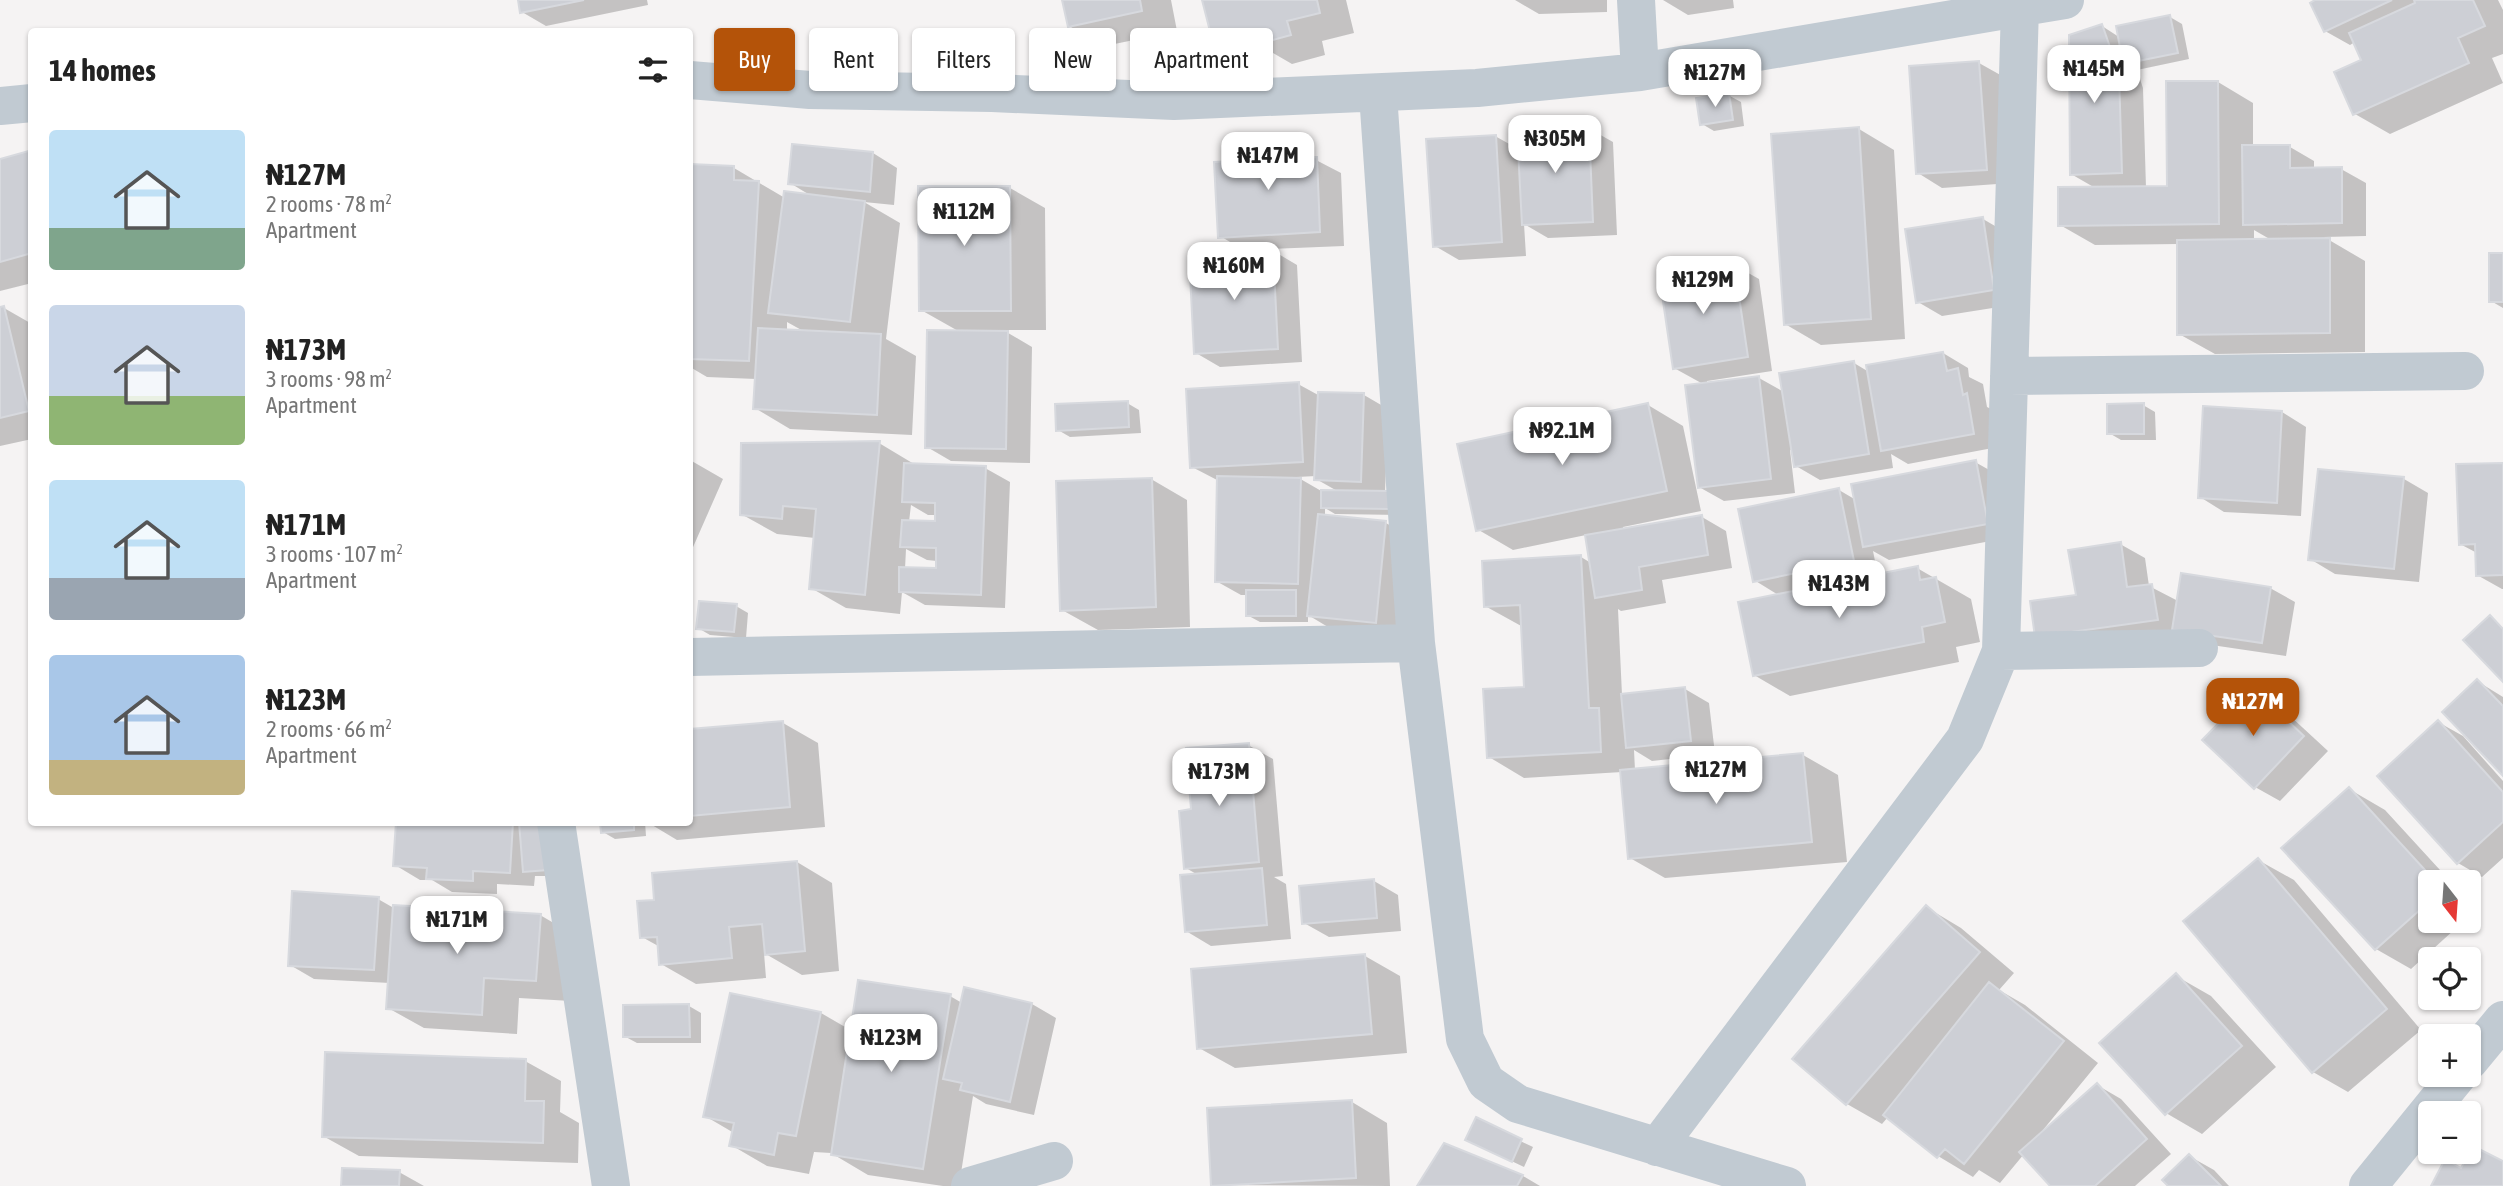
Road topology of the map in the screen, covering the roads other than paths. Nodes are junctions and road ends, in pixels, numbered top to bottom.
1 (1636, 0) edge
2 (2065, 0) edge
3 (2020, 7) junction
4 (1640, 72) junction
5 (693, 80) edge
6 (1378, 94) junction
7 (28, 103) edge
8 (0, 106) edge
9 (2465, 371) dead end
10 (2009, 376) junction
11 (1416, 643) junction
12 (2199, 648) dead end
13 (2001, 651) junction
14 (693, 657) edge
15 (557, 826) edge
16 (2503, 1020) edge
17 (2481, 1047) edge
18 (2448, 1087) edge
19 (1657, 1147) junction
20 (1054, 1161) dead end
21 (611, 1186) edge
22 (970, 1186) edge
23 (1787, 1186) edge
24 (2368, 1186) edge

1 - 4 street
2 - 3 street
3 - 4 street
3 - 10 street
4 - 6 street
5 - 6 street
6 - 11 street
7 - 8 street
9 - 10 street
10 - 13 street
11 - 14 street
11 - 19 street
12 - 13 street
13 - 19 street
15 - 21 street
16 - 17 street
18 - 24 street
19 - 23 street
20 - 22 street

